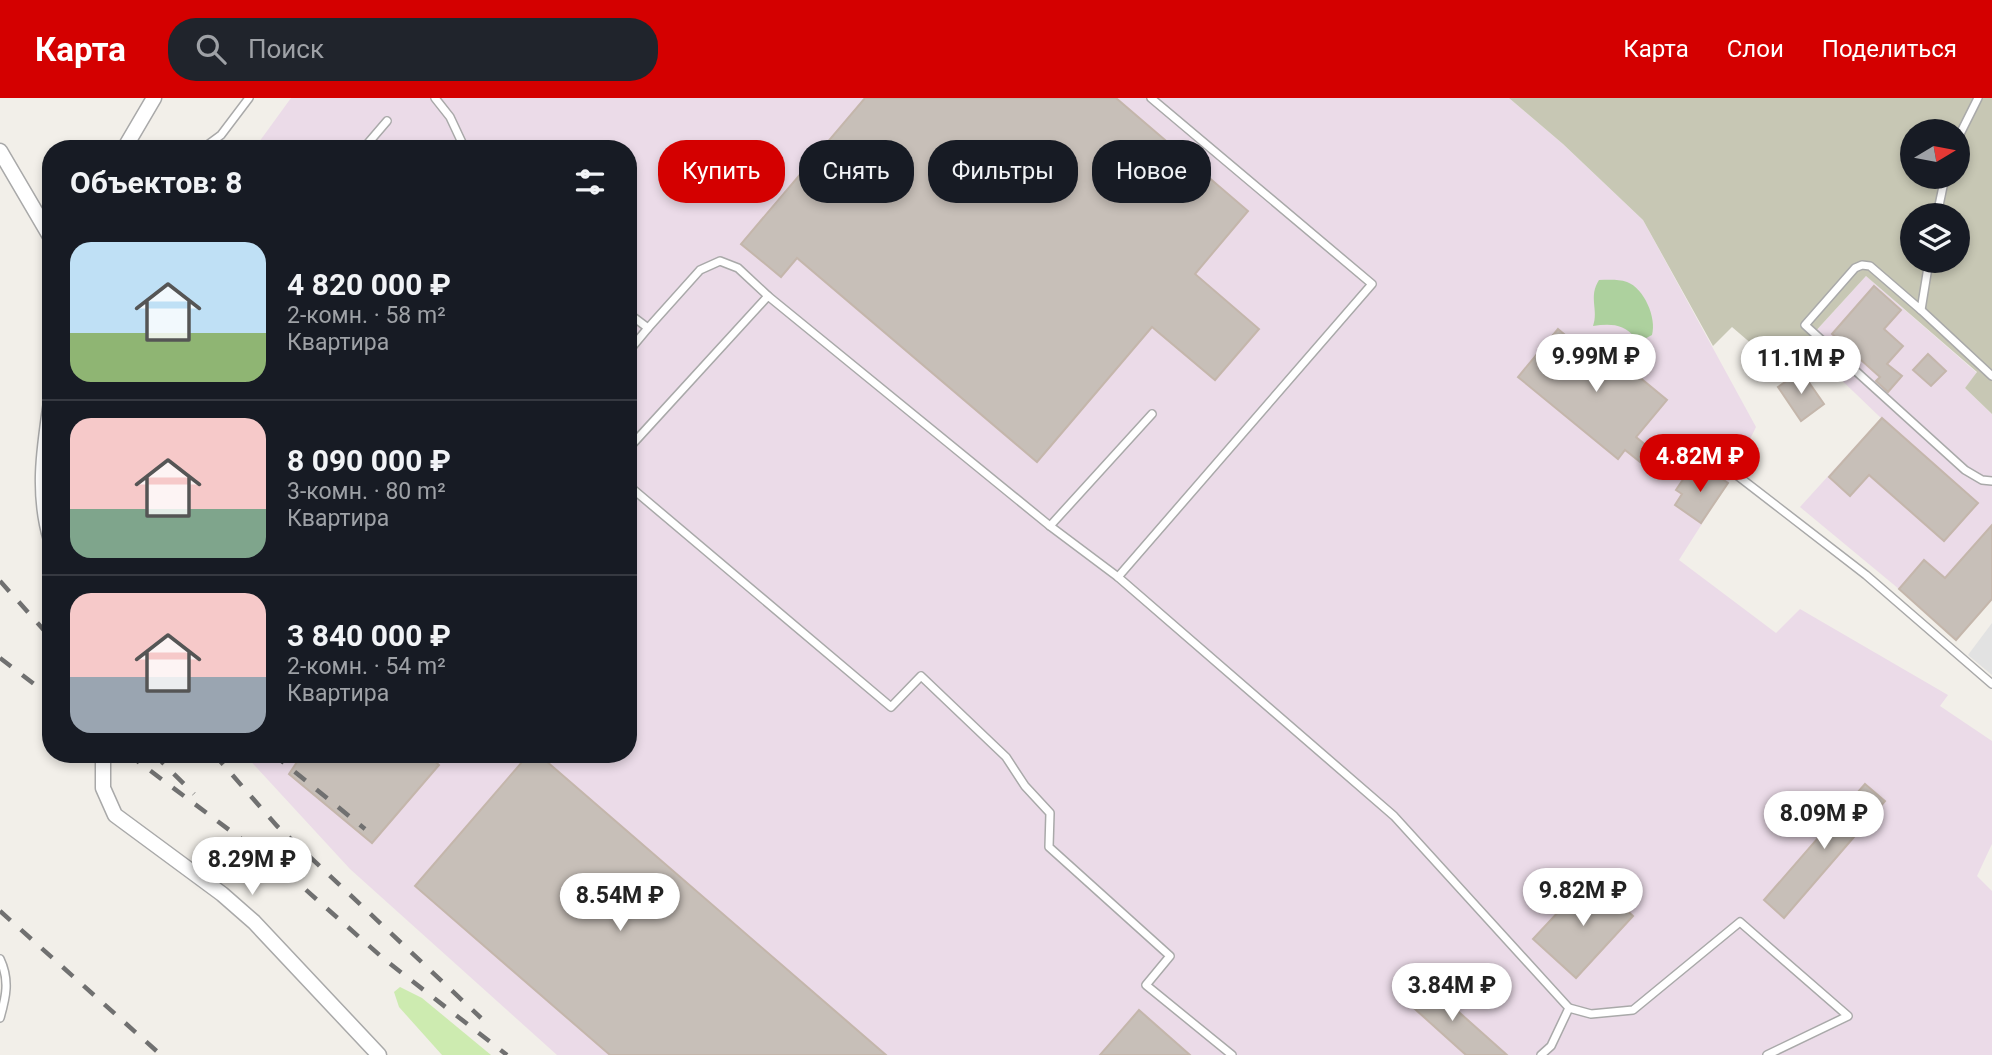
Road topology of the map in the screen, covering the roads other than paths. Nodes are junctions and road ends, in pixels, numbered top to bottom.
1 (154, 98) edge
2 (249, 98) edge
3 (435, 98) edge
4 (1151, 98) edge
5 (1978, 98) edge
6 (1968, 119) edge
7 (387, 121) dead end
8 (131, 140) edge
9 (214, 140) edge
10 (371, 140) edge
11 (461, 140) edge
12 (0, 151) edge
13 (42, 223) edge
14 (1927, 273) edge
15 (768, 296) junction
16 (1921, 310) junction
17 (637, 320) edge
18 (648, 328) junction
19 (637, 341) edge
20 (1992, 376) edge
21 (1152, 414) dead end
22 (637, 439) edge
23 (1734, 473) dead end
24 (42, 475) edge
25 (1992, 481) edge
26 (637, 493) edge
27 (42, 503) edge
28 (1050, 526) junction
29 (1118, 577) junction
30 (1992, 684) edge
31 (103, 763) edge
32 (0, 959) edge
33 (1569, 1008) junction
34 (0, 1018) edge
35 (379, 1055) edge
36 (1232, 1055) edge
37 (1541, 1055) edge
38 (1767, 1055) edge

1 - 8 street
2 - 9 lane
3 - 11 lane
4 - 29 lane
5 - 6 lane
7 - 10 lane
12 - 13 street
14 - 16 lane
15 - 18 lane
15 - 22 lane
15 - 28 lane
16 - 20 lane
16 - 25 lane
17 - 18 lane
18 - 19 lane
21 - 28 lane
23 - 30 lane
24 - 27 street
26 - 36 lane
28 - 29 lane
29 - 33 lane
31 - 35 street
32 - 34 lane
33 - 37 lane
33 - 38 lane

